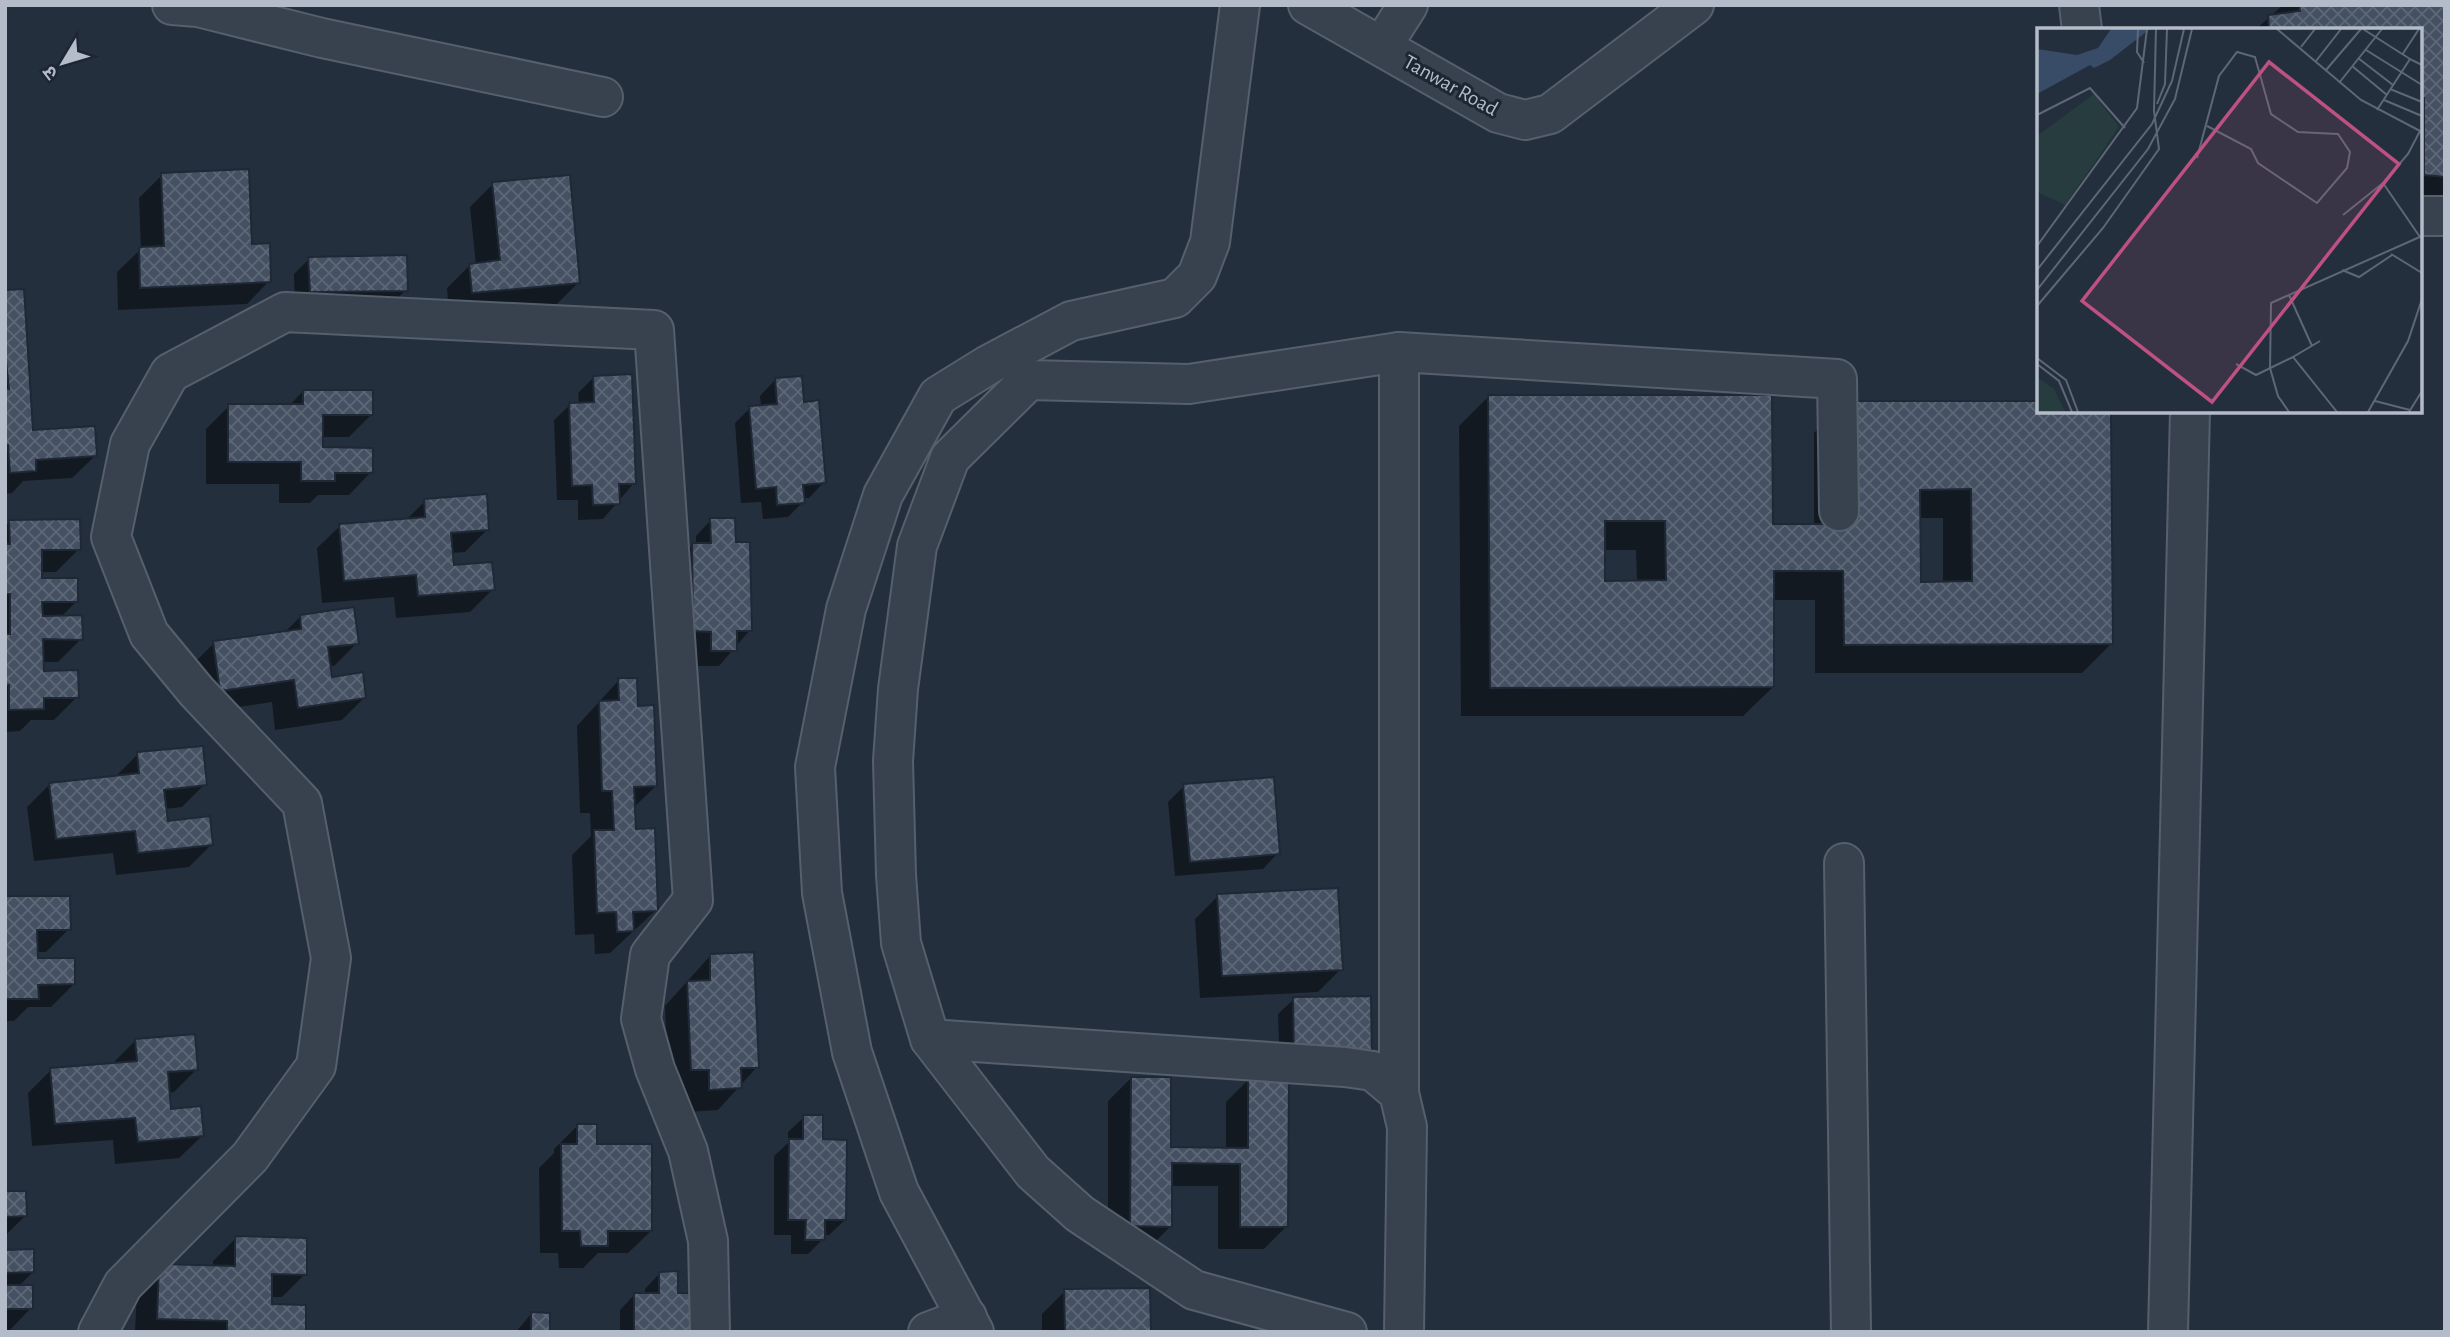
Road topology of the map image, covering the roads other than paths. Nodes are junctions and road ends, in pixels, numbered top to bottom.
1 (1240, 5) edge
2 (1308, 5) edge
3 (1408, 5) edge
4 (1694, 5) edge
5 (2079, 5) edge
6 (190, 6) edge
7 (2082, 28) edge
8 (1382, 47) junction
9 (603, 97) dead end
10 (2422, 216) edge
11 (2445, 216) edge
12 (1399, 352) junction
13 (2190, 413) edge
14 (1839, 511) dead end
15 (1844, 863) dead end
16 (930, 1040) junction
17 (1399, 1093) junction
18 (971, 1325) edge
19 (98, 1332) edge
20 (710, 1332) edge
21 (928, 1332) edge
22 (1347, 1332) edge
23 (1404, 1332) edge
24 (1851, 1332) edge
25 (2168, 1332) edge

1 - 18 street
2 - 8 street, Tanwar Road
3 - 8 street
4 - 8 street, Tanwar Road
5 - 7 street
6 - 9 street
10 - 11 street
12 - 14 street
12 - 16 street
12 - 17 street
13 - 25 street
15 - 24 street
16 - 17 street
16 - 22 street
17 - 23 street
18 - 21 street
19 - 20 street

